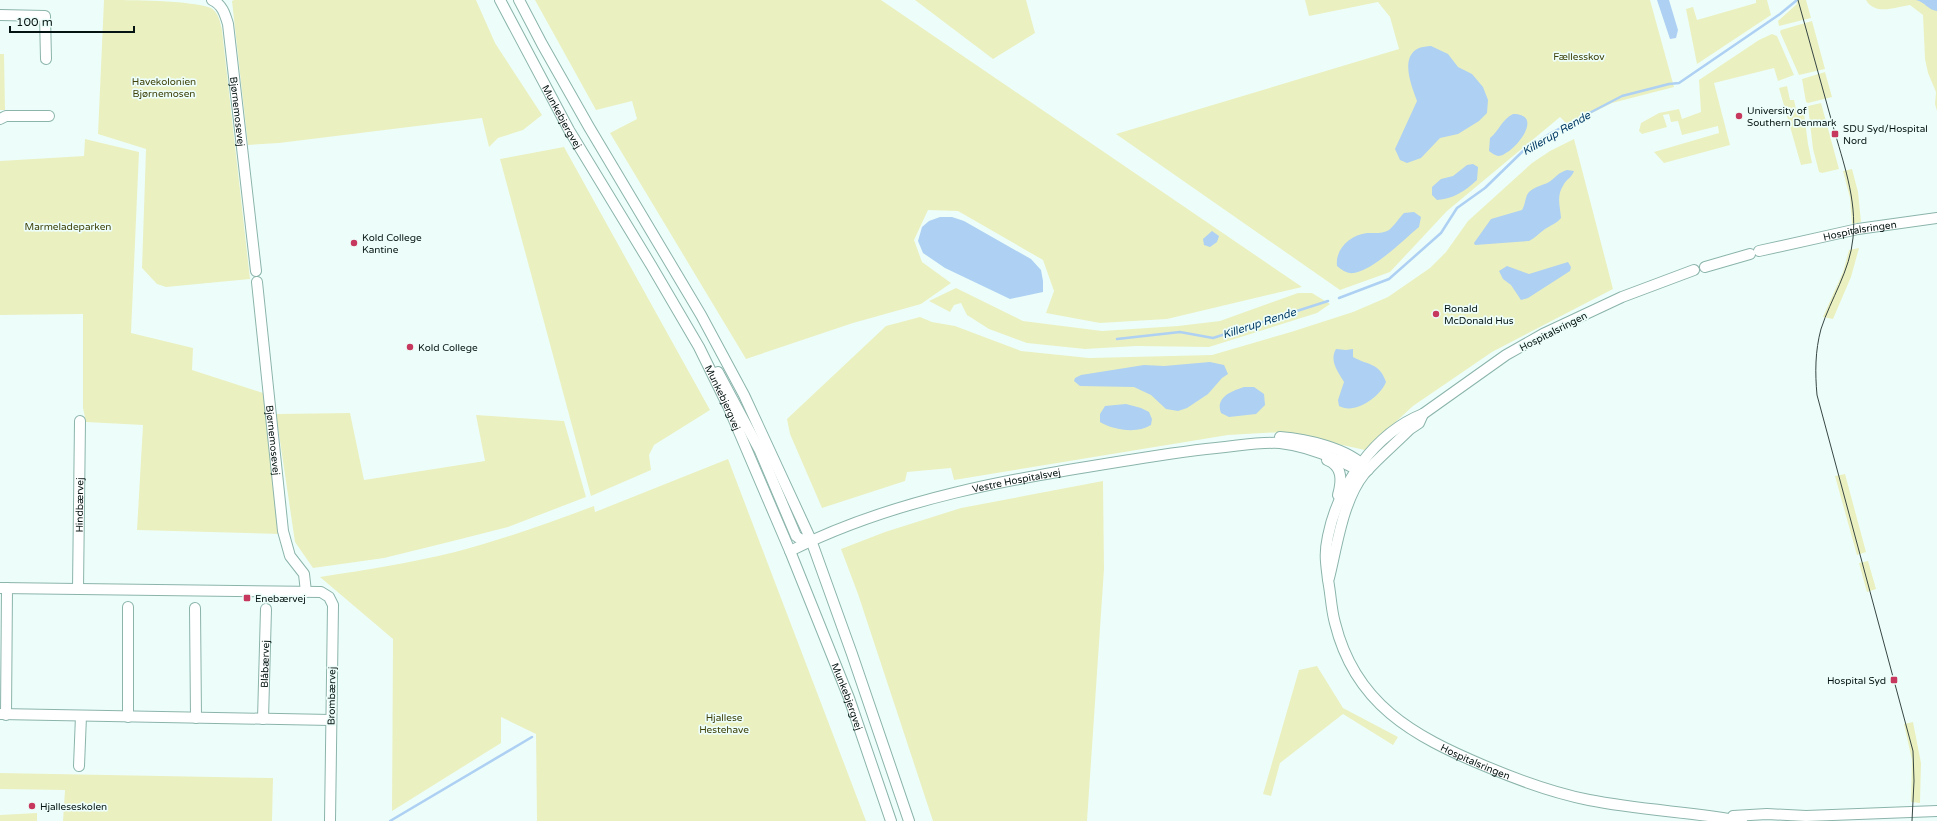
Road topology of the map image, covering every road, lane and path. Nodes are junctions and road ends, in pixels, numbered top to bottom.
1 (500, 0) edge
2 (519, 0) edge
3 (216, 1) edge
4 (0, 15) edge
5 (46, 59) dead end
6 (49, 116) dead end
7 (0, 119) edge
8 (1937, 218) edge
9 (1705, 267) dead end
10 (1694, 270) dead end
11 (256, 271) dead end
12 (257, 282) dead end
13 (681, 317) junction
14 (80, 421) dead end
15 (1253, 444) junction
16 (1362, 468) junction
17 (1333, 519) junction
18 (811, 540) junction
19 (790, 551) junction
20 (1328, 580) junction
21 (4, 588) edge
22 (78, 589) junction
23 (306, 592) junction
24 (128, 607) dead end
25 (195, 608) dead end
26 (266, 609) dead end
27 (3, 714) edge
28 (80, 716) junction
29 (128, 717) junction
30 (196, 718) junction
31 (264, 719) junction
32 (331, 720) junction
33 (79, 766) dead end
34 (1937, 811) edge
35 (1719, 817) junction
36 (1937, 817) edge
37 (1887, 819) edge
38 (330, 821) edge
39 (891, 821) edge
40 (909, 821) edge
41 (1742, 821) edge

1 - 13 street, Munkebjergvej
2 - 18 street, Munkebjergvej
3 - 11 street, Bjørnemosevej
4 - 5 street
6 - 7 street
8 - 9 street, Hospitalsringen
10 - 16 street, Hospitalsringen
12 - 23 street, Bjørnemosevej
13 - 18 street
13 - 19 street, Munkebjergvej
14 - 22 street, Hindbærvej
15 - 16 street, Vestre Hospitalsvej
15 - 17 street
15 - 18 street, Vestre Hospitalsvej
16 - 17 street, Hospitalsringen
16 - 20 street, Hospitalsringen
17 - 20 street, Hospitalsringen
18 - 19 street, Vestre Hospitalsvej
18 - 40 street, Munkebjergvej
19 - 39 street, Munkebjergvej
20 - 35 street, Hospitalsringen
21 - 22 street
21 - 27 street
22 - 23 street
23 - 32 street, Brombærvej
24 - 29 street
25 - 30 street
26 - 31 street, Blåbærvej
27 - 28 street
28 - 29 street
28 - 33 street
29 - 30 street
30 - 31 street
31 - 32 street
32 - 38 street, Brombærvej
34 - 37 street, Hospitalsringen
35 - 37 street, Hospitalsringen
35 - 41 street, Hospitalsringen
36 - 37 street

